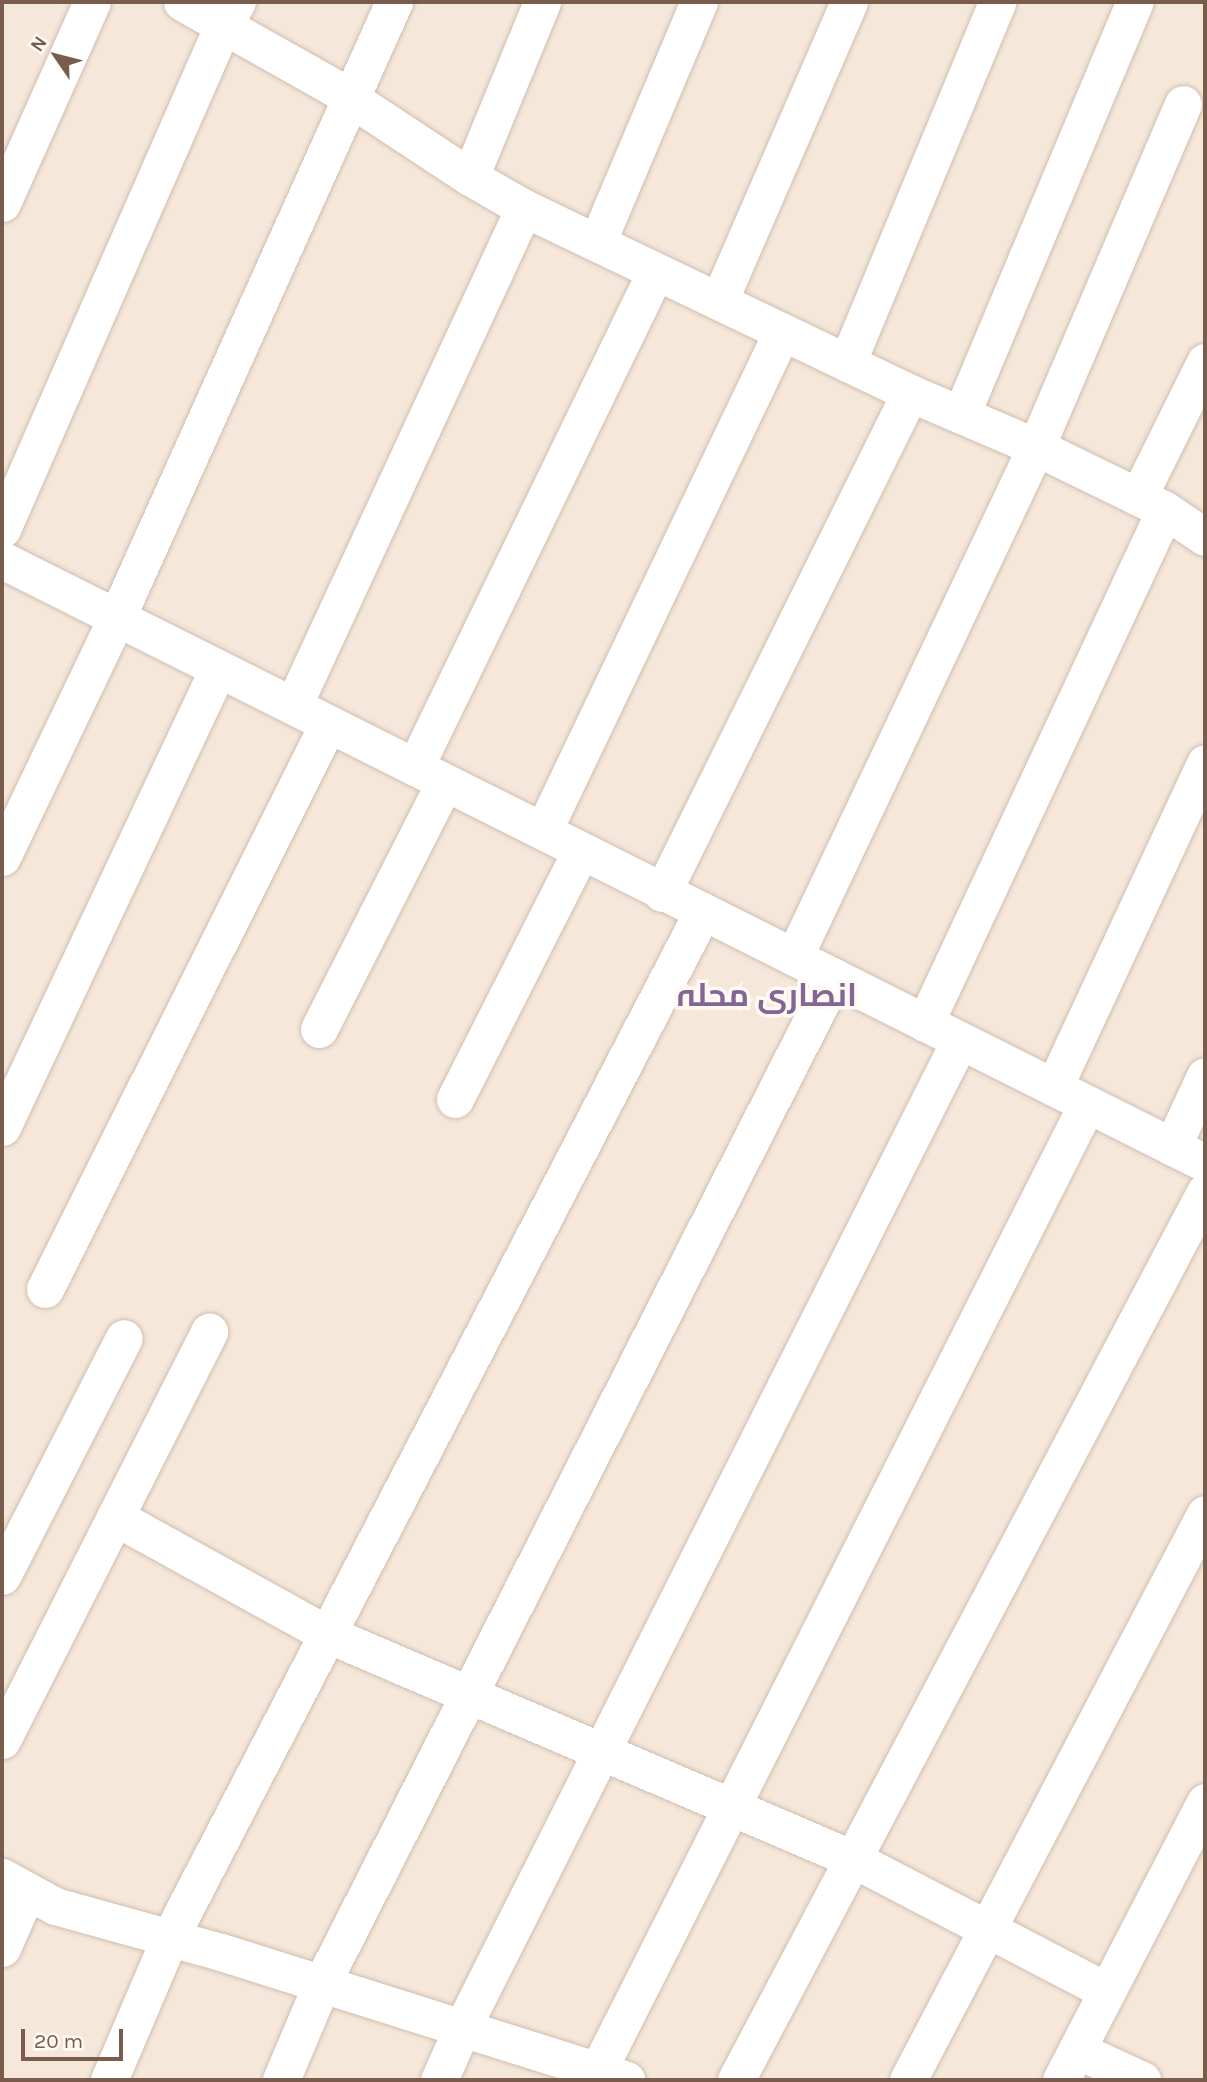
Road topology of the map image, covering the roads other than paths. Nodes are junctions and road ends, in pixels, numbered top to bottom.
1 (92, 2) edge
2 (182, 2) edge
3 (394, 2) edge
4 (542, 2) edge
5 (699, 2) edge
6 (849, 2) edge
7 (997, 2) edge
8 (1135, 2) edge
9 (230, 13) edge
10 (352, 99) junction
11 (1183, 104) dead end
12 (470, 177) junction
13 (2, 203) edge
14 (524, 208) junction
15 (597, 243) junction
16 (656, 271) junction
17 (719, 301) junction
18 (782, 332) junction
19 (1205, 362) edge
20 (847, 363) junction
21 (910, 393) junction
22 (961, 415) junction
23 (1036, 447) junction
24 (1151, 503) junction
25 (1205, 537) edge
26 (4, 558) edge
27 (117, 617) junction
28 (218, 668) junction
29 (293, 706) junction
30 (327, 724) junction
31 (1205, 763) edge
32 (430, 775) junction
33 (543, 831) junction
34 (581, 851) junction
35 (2, 857) edge
36 (662, 893) junction
37 (703, 911) junction
38 (794, 957) junction
39 (834, 977) junction
40 (925, 1023) junction
41 (319, 1029) dead end
42 (960, 1040) junction
43 (1205, 1076) edge
44 (1054, 1087) junction
45 (455, 1099) dead end
46 (1087, 1104) junction
47 (2, 1127) edge
48 (1172, 1147) junction
49 (1205, 1163) edge
50 (1205, 1192) edge
51 (45, 1289) dead end
52 (209, 1332) dead end
53 (124, 1338) dead end
54 (1205, 1514) edge
55 (115, 1517) junction
56 (2, 1576) edge
57 (327, 1634) junction
58 (468, 1695) junction
59 (2, 1740) edge
60 (602, 1752) junction
61 (1205, 1802) edge
62 (731, 1806) junction
63 (853, 1859) junction
64 (14, 1884) edge
65 (987, 1929) junction
66 (170, 1937) junction
67 (2, 1948) edge
68 (322, 1983) junction
69 (1107, 1992) junction
70 (462, 2028) junction
71 (1069, 2065) edge
72 (605, 2077) edge
73 (109, 2080) edge
74 (281, 2080) edge
75 (439, 2080) edge
76 (736, 2080) edge
77 (908, 2080) edge
78 (1142, 2080) edge

1 - 13 street
2 - 9 street
3 - 10 street
4 - 12 street
5 - 15 street
6 - 17 street
7 - 20 street
8 - 22 street
9 - 10 street
9 - 26 street
10 - 12 street
10 - 27 street
11 - 23 street
12 - 14 street
14 - 15 street
14 - 29 street
15 - 16 street
16 - 17 street
16 - 32 street
17 - 18 street
18 - 20 street
18 - 33 street
19 - 24 street
20 - 21 street
21 - 22 street
21 - 36 street
22 - 23 street
23 - 24 street
23 - 38 street
24 - 25 street
24 - 40 street
26 - 27 street
27 - 28 street
27 - 35 street
28 - 29 street
28 - 47 street
29 - 30 street
30 - 32 street
30 - 51 street
31 - 44 street
32 - 33 street
32 - 41 street
33 - 34 street
34 - 36 street
34 - 45 street
36 - 37 street
37 - 38 street
37 - 57 street
38 - 39 street
39 - 40 street
39 - 58 street
40 - 42 street
42 - 44 street
42 - 60 street
43 - 48 street
44 - 46 street
46 - 48 street
46 - 62 street
48 - 49 street
50 - 63 street
52 - 55 street
53 - 56 street
54 - 65 street
55 - 57 street
55 - 59 street
57 - 58 street
57 - 66 street
58 - 60 street
58 - 68 street
60 - 62 street
60 - 70 street
61 - 69 street
62 - 63 street
62 - 72 street
63 - 65 street
63 - 76 street
64 - 66 street
64 - 67 street
65 - 69 street
65 - 77 street
66 - 68 street
66 - 73 street
68 - 70 street
68 - 74 street
69 - 71 street
70 - 72 street
70 - 75 street
71 - 78 street

